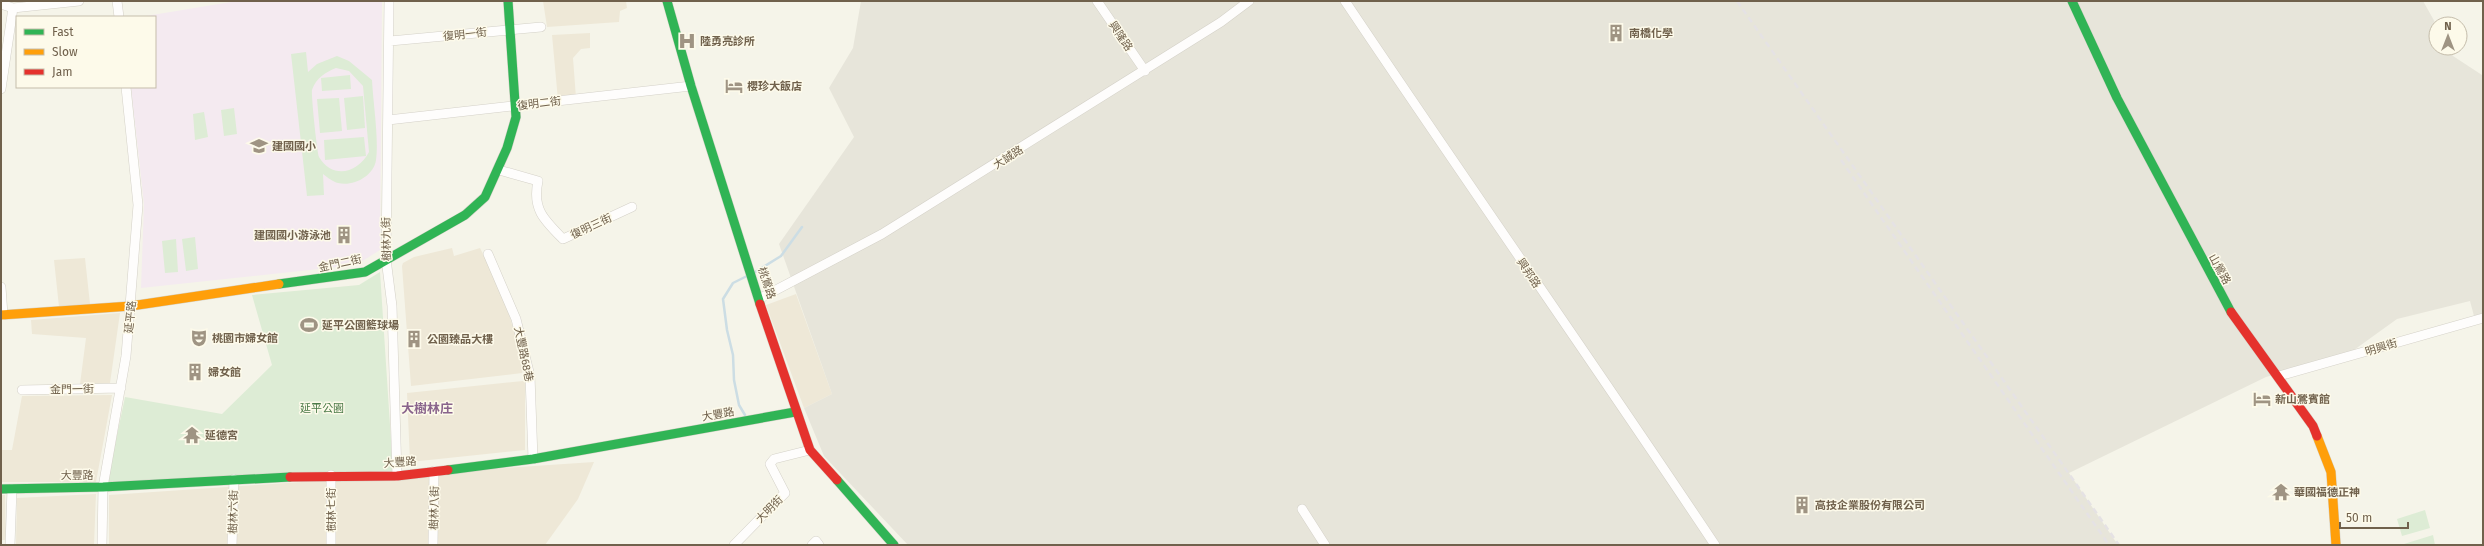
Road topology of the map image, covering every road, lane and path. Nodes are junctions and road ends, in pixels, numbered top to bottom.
1 (79, 1) edge
2 (117, 1) edge
3 (389, 1) edge
4 (508, 1) edge
5 (667, 1) edge
6 (1097, 1) edge
7 (1249, 1) edge
8 (1345, 1) edge
9 (2072, 1) edge
10 (1, 4) edge
11 (13, 8) junction
12 (119, 16) edge
13 (541, 26) dead end
14 (510, 29) junction
15 (390, 41) junction
16 (1145, 71) junction
17 (691, 86) junction
18 (126, 88) edge
19 (1, 89) edge
20 (515, 106) junction
21 (388, 120) junction
22 (499, 170) junction
23 (632, 206) dead end
24 (488, 254) dead end
25 (386, 259) junction
26 (1, 287) edge
27 (760, 299) junction
28 (132, 306) junction
29 (2, 315) edge
30 (2483, 318) edge
31 (2279, 376) junction
32 (122, 388) junction
33 (22, 390) dead end
34 (795, 412) junction
35 (810, 450) junction
36 (533, 459) junction
37 (434, 471) junction
38 (331, 475) junction
39 (397, 476) junction
40 (234, 479) junction
41 (103, 487) junction
42 (1, 489) edge
43 (12, 489) junction
44 (1302, 509) dead end
45 (10, 545) edge
46 (102, 545) edge
47 (232, 545) edge
48 (331, 545) edge
49 (433, 545) edge
50 (734, 545) edge
51 (894, 545) edge
52 (1325, 545) edge
53 (1715, 545) edge
54 (2336, 545) edge

1 - 11 street
2 - 12 street
3 - 15 street, 樹林九街
4 - 14 street, 金門二街
5 - 17 street, 桃鶯路
6 - 16 street, 興隆路
7 - 16 street, 大誠路
8 - 53 street, 興邦路
9 - 31 street, 山鶯路
10 - 11 street
11 - 19 street
13 - 14 street, 復明一街
14 - 15 street, 復明一街
14 - 20 street, 金門二街
15 - 21 street, 樹林九街
16 - 27 street, 大誠路
17 - 20 street, 復明二街
17 - 27 street, 桃鶯路
18 - 28 street, 延平路
20 - 21 street, 復明二街
20 - 22 street, 金門二街
21 - 25 street, 樹林九街
22 - 23 street, 復明三街
22 - 25 street, 金門二街
24 - 36 street, 大豐路68巷
25 - 28 street, 金門二街
25 - 39 street, 樹林九街
26 - 29 street
27 - 34 street, 桃鶯路
28 - 29 street, 金門二街
28 - 32 street, 延平路
30 - 31 street, 明興街
31 - 54 street, 山鶯路
32 - 33 street, 金門一街
32 - 41 street, 延平路
34 - 35 street, 桃鶯路
34 - 36 street, 大豐路
35 - 50 street, 大明街
35 - 51 street, 桃鶯路
36 - 37 street, 大豐路
37 - 39 street, 大豐路
37 - 49 street, 樹林八街
38 - 39 street, 大豐路
38 - 40 street, 大豐路
38 - 48 street, 樹林七街
40 - 41 street, 大豐路
40 - 47 street, 樹林六街
41 - 43 street, 大豐路
41 - 46 street, 延平路
42 - 43 street, 大豐路
43 - 45 street
44 - 52 street

